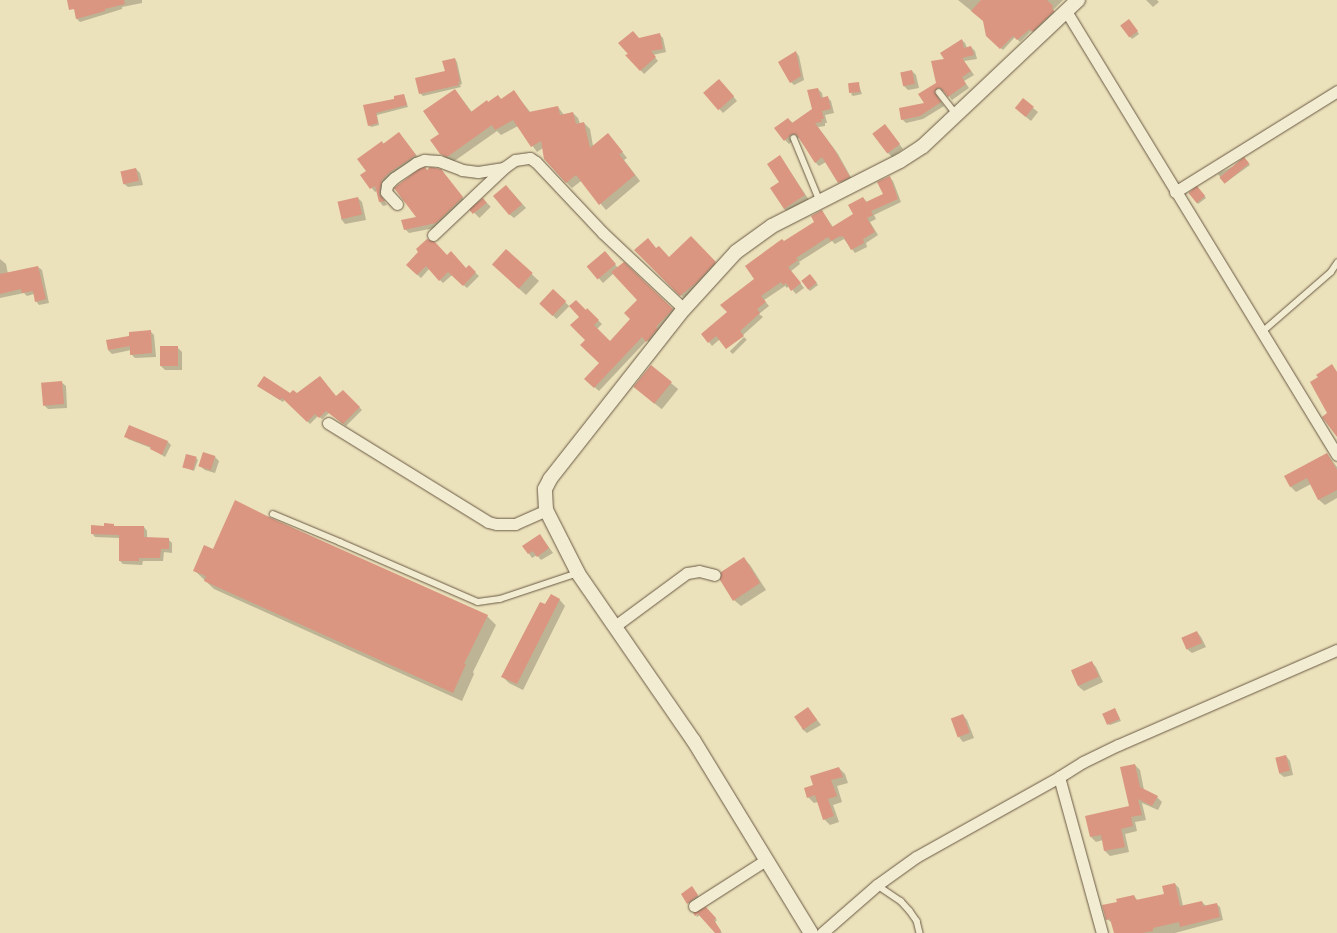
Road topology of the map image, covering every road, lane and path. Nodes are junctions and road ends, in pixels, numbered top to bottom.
1 (1078, 0) edge
2 (1066, 11) junction
3 (1337, 91) edge
4 (939, 92) dead end
5 (956, 114) junction
6 (794, 138) dead end
7 (505, 168) junction
8 (1175, 192) junction
9 (820, 201) junction
10 (397, 204) dead end
11 (433, 235) dead end
12 (1337, 263) edge
13 (684, 309) junction
14 (1262, 332) junction
15 (328, 423) dead end
16 (1337, 455) edge
17 (546, 510) junction
18 (273, 514) dead end
19 (578, 573) junction
20 (715, 575) dead end
21 (615, 626) junction
22 (1337, 650) edge
23 (1059, 777) junction
24 (766, 860) junction
25 (877, 885) junction
26 (694, 906) dead end
27 (811, 933) edge
28 (822, 933) edge
29 (920, 933) edge
30 (1102, 933) edge

1 - 2 street
2 - 5 street
2 - 8 street
3 - 8 street
4 - 5 lane
5 - 9 street
6 - 9 lane
7 - 10 street
7 - 11 street
7 - 13 street
8 - 14 street
9 - 13 street
12 - 14 lane
13 - 17 street
14 - 16 street
15 - 17 street
17 - 19 street
18 - 19 lane
19 - 21 street
20 - 21 street
21 - 24 street
22 - 23 street
23 - 25 street
23 - 30 street
24 - 26 street
24 - 27 street
25 - 28 street
25 - 29 lane

